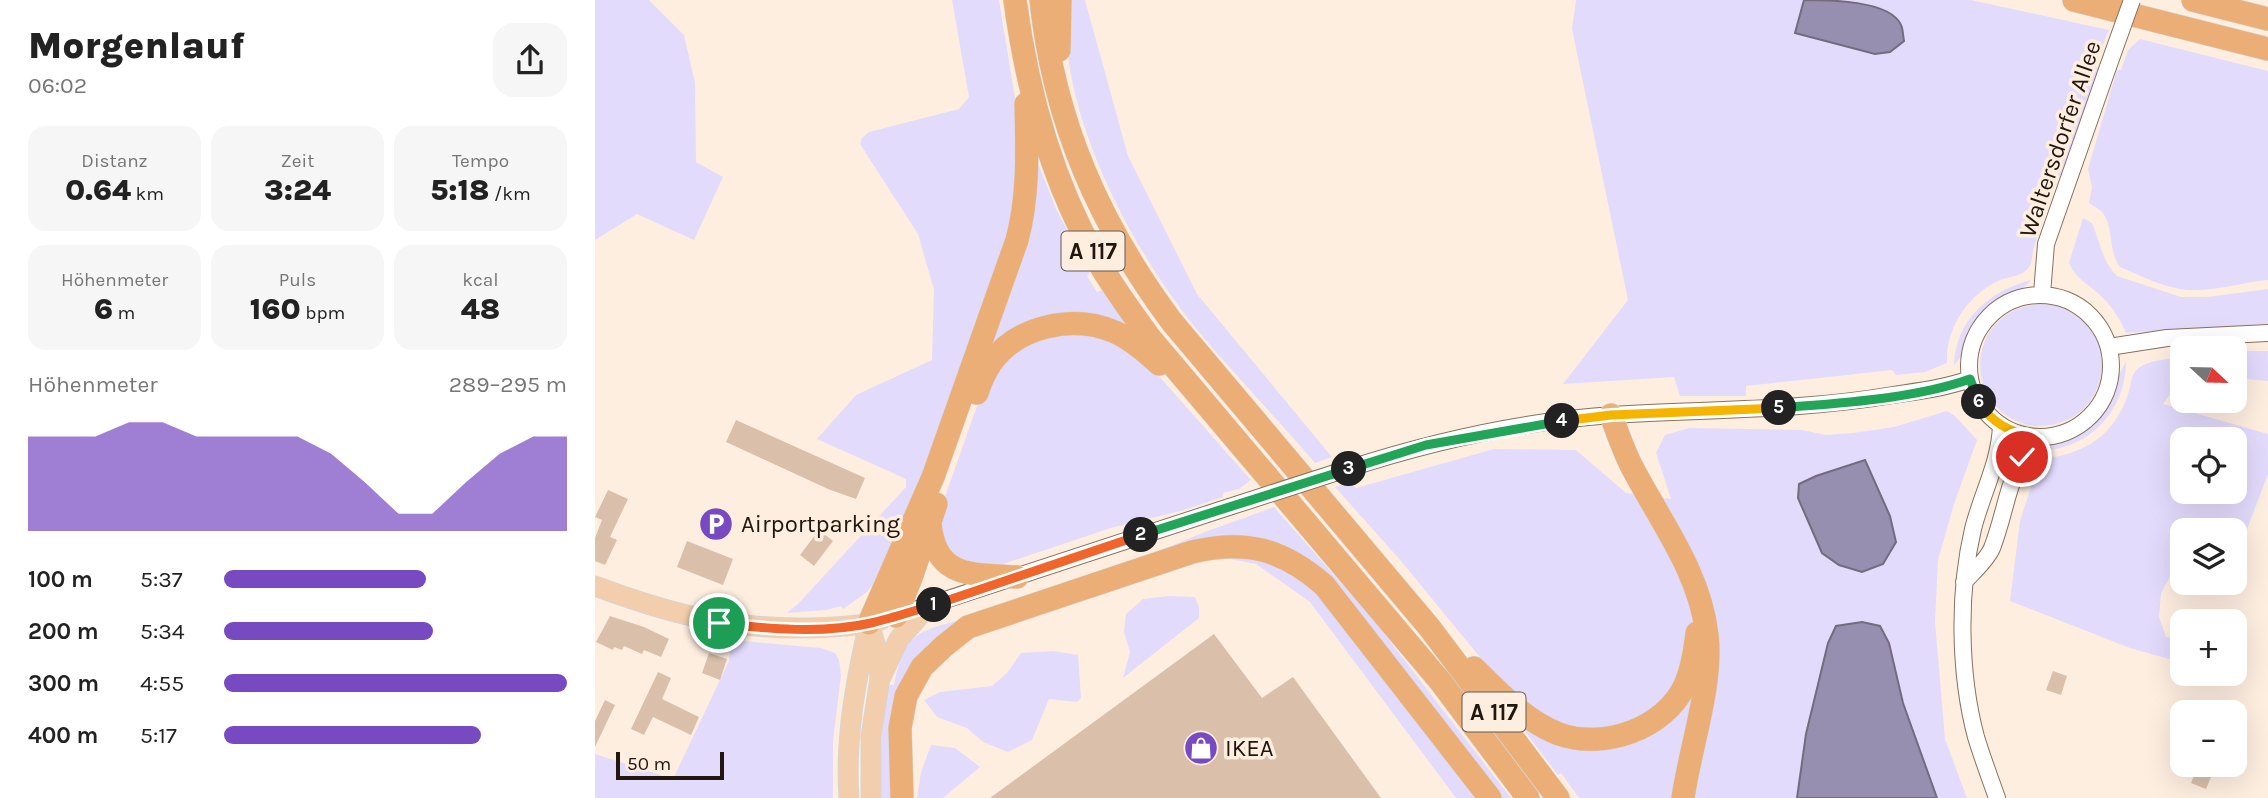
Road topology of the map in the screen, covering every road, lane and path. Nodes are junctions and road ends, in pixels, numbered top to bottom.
1 (1015, 0) edge
2 (1041, 0) edge
3 (1060, 0) edge
4 (2074, 0) edge
5 (2132, 0) edge
6 (2193, 0) edge
7 (2268, 19) edge
8 (2268, 49) edge
9 (1025, 59) junction
10 (1061, 109) junction
11 (2042, 294) junction
12 (2268, 333) edge
13 (2109, 347) junction
14 (1970, 379) junction
15 (1216, 415) junction
16 (1611, 415) junction
17 (2001, 425) junction
18 (2038, 437) junction
19 (930, 523) junction
20 (1017, 577) junction
21 (1965, 582) junction
22 (595, 586) edge
23 (1700, 602) junction
24 (927, 607) junction
25 (896, 616) junction
26 (869, 623) junction
27 (1429, 627) junction
28 (880, 678) junction
29 (849, 798) edge
30 (871, 798) edge
31 (902, 798) edge
32 (1490, 798) edge
33 (1528, 798) edge
34 (1558, 798) edge
35 (1683, 798) edge
36 (1997, 798) edge

1 - 9 highway, A 117
2 - 10 highway, A 117
3 - 10 highway, A 117
4 - 8 highway
5 - 11 street, Waltersdorfer Allee, bridge
6 - 7 highway
9 - 15 highway, A 117
9 - 26 highway
10 - 27 highway, A 117
11 - 13 street
11 - 14 street
12 - 13 street
13 - 18 street
14 - 16 street
14 - 17 street
15 - 19 highway
15 - 33 highway, A 117
16 - 20 street, bridge
16 - 23 highway
17 - 18 street
17 - 21 street
18 - 21 street
19 - 20 highway
19 - 25 highway
20 - 24 street
21 - 36 street
22 - 26 main road
23 - 27 highway
23 - 35 highway
24 - 25 street
24 - 28 main road
25 - 26 main road
26 - 28 main road
26 - 29 main road
27 - 34 highway, A 117
28 - 30 main road
31 - 32 highway

